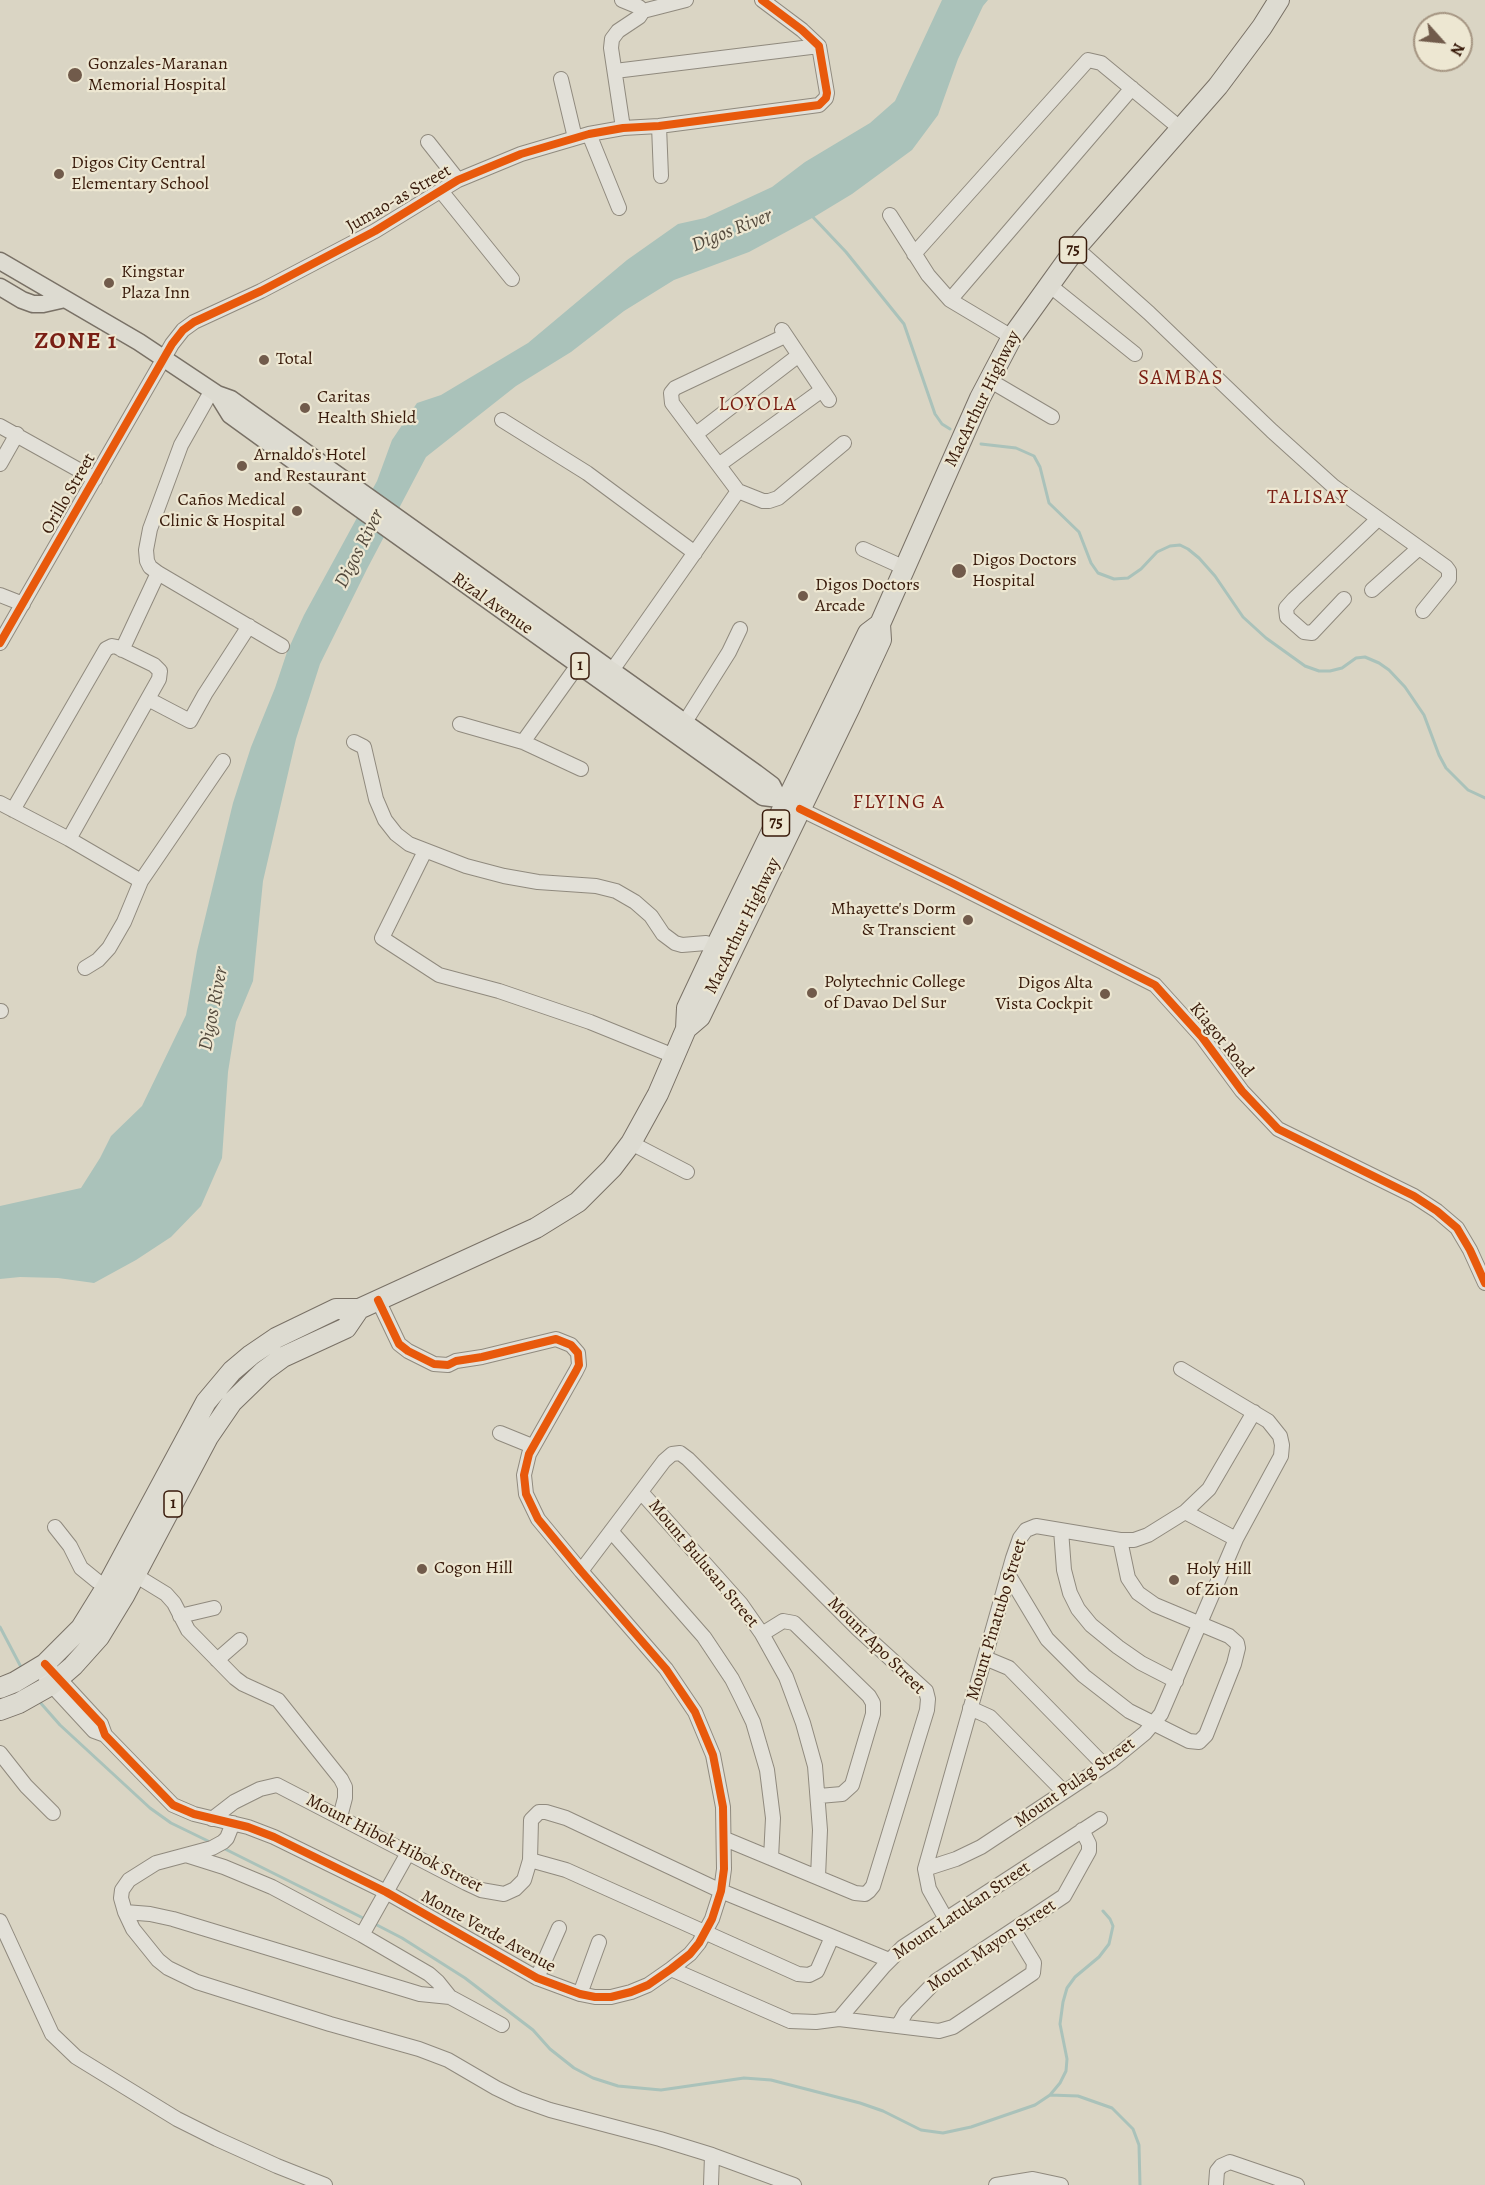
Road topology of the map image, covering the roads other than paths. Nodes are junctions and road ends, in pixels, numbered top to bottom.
1 (622, 0) edge
2 (686, 0) edge
3 (762, 0) edge
4 (1279, 0) edge
5 (643, 11) junction
6 (819, 46) junction
7 (615, 71) junction
8 (561, 79) dead end
9 (1132, 88) junction
10 (659, 126) junction
11 (623, 128) junction
12 (1181, 129) junction
13 (589, 134) junction
14 (575, 138) junction
15 (428, 142) dead end
16 (661, 176) dead end
17 (458, 180) junction
18 (441, 191) junction
19 (619, 208) dead end
20 (890, 215) dead end
21 (1076, 248) junction
22 (914, 254) junction
23 (0, 261) edge
24 (512, 279) dead end
25 (1048, 284) junction
26 (0, 287) edge
27 (65, 299) junction
28 (950, 300) junction
29 (1012, 337) junction
30 (1135, 354) dead end
31 (799, 355) junction
32 (164, 359) junction
33 (989, 380) junction
34 (215, 392) junction
35 (1052, 417) dead end
36 (502, 420) dead end
37 (0, 426) edge
38 (17, 434) junction
39 (696, 434) junction
40 (844, 443) dead end
41 (0, 464) edge
42 (720, 464) junction
43 (95, 479) junction
44 (738, 490) junction
45 (1378, 519) junction
46 (402, 530) junction
47 (1419, 548) junction
48 (863, 549) dead end
49 (695, 553) junction
50 (905, 568) junction
51 (158, 573) junction
52 (1372, 590) dead end
53 (0, 595) edge
54 (1344, 599) dead end
55 (23, 604) junction
56 (1423, 611) dead end
57 (249, 626) junction
58 (740, 629) dead end
59 (0, 643) edge
60 (282, 646) dead end
61 (122, 650) junction
62 (578, 665) junction
63 (608, 677) junction
64 (148, 699) junction
65 (685, 722) junction
66 (460, 724) dead end
67 (354, 742) dead end
68 (523, 742) junction
69 (223, 761) dead end
70 (581, 769) dead end
71 (788, 804) junction
72 (6, 807) edge
73 (69, 839) junction
74 (424, 851) junction
75 (141, 881) junction
76 (722, 951) junction
77 (85, 968) dead end
78 (674, 1056) junction
79 (631, 1143) junction
80 (687, 1172) dead end
81 (1485, 1283) edge
82 (378, 1300) junction
83 (358, 1309) junction
84 (1181, 1369) dead end
85 (1254, 1412) junction
86 (500, 1433) dead end
87 (532, 1446) junction
88 (641, 1492) junction
89 (1185, 1512) junction
90 (55, 1527) dead end
91 (1061, 1530) junction
92 (611, 1531) junction
93 (1236, 1539) junction
94 (1120, 1540) junction
95 (581, 1571) junction
96 (1008, 1574) junction
97 (135, 1575) junction
98 (107, 1586) junction
99 (214, 1608) dead end
100 (180, 1616) junction
101 (1200, 1624) junction
102 (762, 1634) junction
103 (240, 1640) dead end
104 (985, 1658) junction
105 (217, 1660) junction
106 (41, 1667) junction
107 (1176, 1681) junction
108 (55, 1682) junction
109 (0, 1688) edge
110 (970, 1708) junction
111 (0, 1710) edge
112 (1154, 1725) junction
113 (0, 1753) edge
114 (1104, 1765) junction
115 (1064, 1792) junction
116 (819, 1797) junction
117 (53, 1813) dead end
118 (340, 1817) junction
119 (212, 1819) junction
120 (1100, 1819) dead end
121 (233, 1823) junction
122 (1082, 1830) junction
123 (725, 1839) junction
124 (408, 1853) junction
125 (186, 1855) junction
126 (771, 1858) junction
127 (530, 1860) junction
128 (925, 1869) junction
129 (818, 1878) junction
130 (721, 1891) junction
131 (386, 1893) junction
132 (125, 1912) junction
133 (946, 1919) junction
134 (0, 1921) edge
135 (559, 1928) dead end
136 (1014, 1930) junction
137 (705, 1932) junction
138 (362, 1935) junction
139 (832, 1937) junction
140 (599, 1942) dead end
141 (889, 1960) junction
142 (671, 1969) junction
143 (537, 1978) junction
144 (580, 1994) junction
145 (450, 1997) junction
146 (839, 2019) junction
147 (502, 2025) dead end
148 (898, 2026) junction
149 (712, 2155) junction
150 (325, 2185) edge
151 (711, 2185) edge
152 (794, 2185) edge
153 (996, 2185) edge
154 (1061, 2185) edge
155 (1216, 2185) edge
156 (1297, 2185) edge

1 - 5 street
2 - 5 street
3 - 6 street
4 - 12 highway, MacArthur Highway / 75
5 - 7 street
6 - 7 street
6 - 10 street, Jumao-as Street
7 - 11 street
8 - 14 street
9 - 12 street
9 - 22 street
9 - 28 street
10 - 11 street, Jumao-as Street
10 - 16 street
11 - 13 street, Jumao-as Street
12 - 21 highway, MacArthur Highway / 75
13 - 14 street, Jumao-as Street
13 - 19 street
14 - 17 street, Jumao-as Street
15 - 17 street
17 - 18 street, Jumao-as Street
18 - 24 street
18 - 32 street, Jumao-as Street
20 - 22 street
21 - 25 highway, MacArthur Highway / 75
21 - 45 street
22 - 28 street
23 - 27 main road, Rizal Avenue / 1
25 - 29 highway, MacArthur Highway / 75
25 - 30 street
26 - 27 main road
27 - 32 main road, Rizal Avenue / 1
28 - 29 street
29 - 33 highway, MacArthur Highway / 75
31 - 39 street
31 - 39 street
31 - 42 street
32 - 34 main road, Rizal Avenue / 1
32 - 43 street, Orillo Street
33 - 35 street
33 - 50 highway, MacArthur Highway / 75
34 - 46 main road, Rizal Avenue / 1
34 - 51 street
36 - 49 street
37 - 38 street
38 - 41 street
38 - 43 street
39 - 42 street
40 - 44 street
42 - 44 street
43 - 55 street, Orillo Street
44 - 49 street
45 - 47 street
45 - 54 street
46 - 62 main road, Rizal Avenue / 1
46 - 63 main road, Rizal Avenue / 1
47 - 52 street
47 - 56 street
48 - 50 street
49 - 63 street
50 - 71 highway, MacArthur Highway / 75
51 - 57 street
51 - 61 street
53 - 55 street
55 - 59 street, Orillo Street
57 - 60 street
57 - 64 street
58 - 65 street
61 - 64 street
61 - 72 street
62 - 63 main road, Rizal Avenue / 1
62 - 68 street
63 - 65 main road, Rizal Avenue / 1
63 - 71 main road, Rizal Avenue / 1
64 - 73 street
65 - 71 main road, Rizal Avenue / 1
66 - 68 street
67 - 74 street
68 - 70 street
69 - 75 street
71 - 76 highway, MacArthur Highway / 1
71 - 81 street, Kiagot Road
72 - 73 street
73 - 75 street
74 - 76 street
74 - 78 street
75 - 77 street
76 - 78 highway, MacArthur Highway / 1
78 - 79 highway, MacArthur Highway / 1
79 - 80 street
79 - 82 highway, MacArthur Highway / 1
82 - 83 highway, MacArthur Highway / 1
82 - 87 street, Monte Verde Avenue
83 - 97 highway, MacArthur Highway / 1
83 - 98 highway, MacArthur Highway / 1
84 - 85 street, Mount Pulag Street
85 - 89 street, Mount Pinatubo Street
85 - 93 street, Mount Pulag Street
86 - 87 street
87 - 95 street, Monte Verde Avenue
88 - 92 street, Mount Apo Street
88 - 102 street, Mount Bulusan Street
88 - 129 street, Mount Apo Street
89 - 93 street
89 - 94 street, Mount Pinatubo Street
90 - 98 street
91 - 94 street, Mount Pinatubo Street
91 - 96 street, Mount Pinatubo Street
91 - 107 street
92 - 95 street, Mount Apo Street
92 - 126 street
93 - 101 street, Mount Pulag Street
94 - 101 street
95 - 123 street, Monte Verde Avenue
96 - 104 street, Mount Pinatubo Street
96 - 112 street
97 - 100 street
97 - 108 highway, MacArthur Highway / 1
98 - 106 highway, MacArthur Highway / 1
99 - 100 street
100 - 105 street
101 - 107 street, Mount Pulag Street
101 - 112 street
102 - 116 street, Mount Bulusan Street
102 - 116 street
103 - 105 street
104 - 110 street, Mount Pinatubo Street
104 - 114 street
105 - 118 street
106 - 108 street, Monte Verde Avenue
106 - 109 highway, MacArthur Highway / 1
107 - 112 street, Mount Pulag Street
108 - 111 highway, MacArthur Highway / 1
108 - 119 street, Monte Verde Avenue
110 - 115 street
110 - 128 street, Mount Pinatubo Street
112 - 114 street, Mount Pulag Street
113 - 117 street
114 - 115 street, Mount Pulag Street
115 - 128 street, Mount Pulag Street
116 - 129 street, Mount Bulusan Street
118 - 119 street, Mount Hibok Hibok Street
118 - 124 street, Mount Hibok Hibok Street
119 - 121 street, Monte Verde Avenue
120 - 122 street, Mount Latukan Street
121 - 125 street
121 - 131 street, Monte Verde Avenue
122 - 133 street, Mount Latukan Street
122 - 136 street, Mount Mayon Street
123 - 126 street, Mount Apo Street
123 - 130 street, Monte Verde Avenue
124 - 127 street, Mount Hibok Hibok Street
124 - 131 street
125 - 132 street
125 - 138 street
126 - 129 street, Mount Apo Street
127 - 130 street, Mount Hibok Hibok Street
127 - 137 street
128 - 133 street
130 - 137 street, Monte Verde Avenue
130 - 139 street, Mount Hibok Hibok Street
131 - 138 street
131 - 143 street, Monte Verde Avenue
132 - 145 street
132 - 149 street
133 - 141 street, Mount Latukan Street
134 - 150 street
135 - 143 street
136 - 148 street, Mount Mayon Street
136 - 148 street
137 - 139 street
137 - 142 street, Monte Verde Avenue
138 - 145 street
139 - 141 street, Mount Hibok Hibok Street
140 - 144 street
141 - 146 street, Mount Latukan Street
142 - 144 street, Monte Verde Avenue
142 - 146 street
143 - 144 street, Monte Verde Avenue
145 - 147 street
146 - 148 street
149 - 151 street
149 - 152 street
153 - 154 street
155 - 156 street

